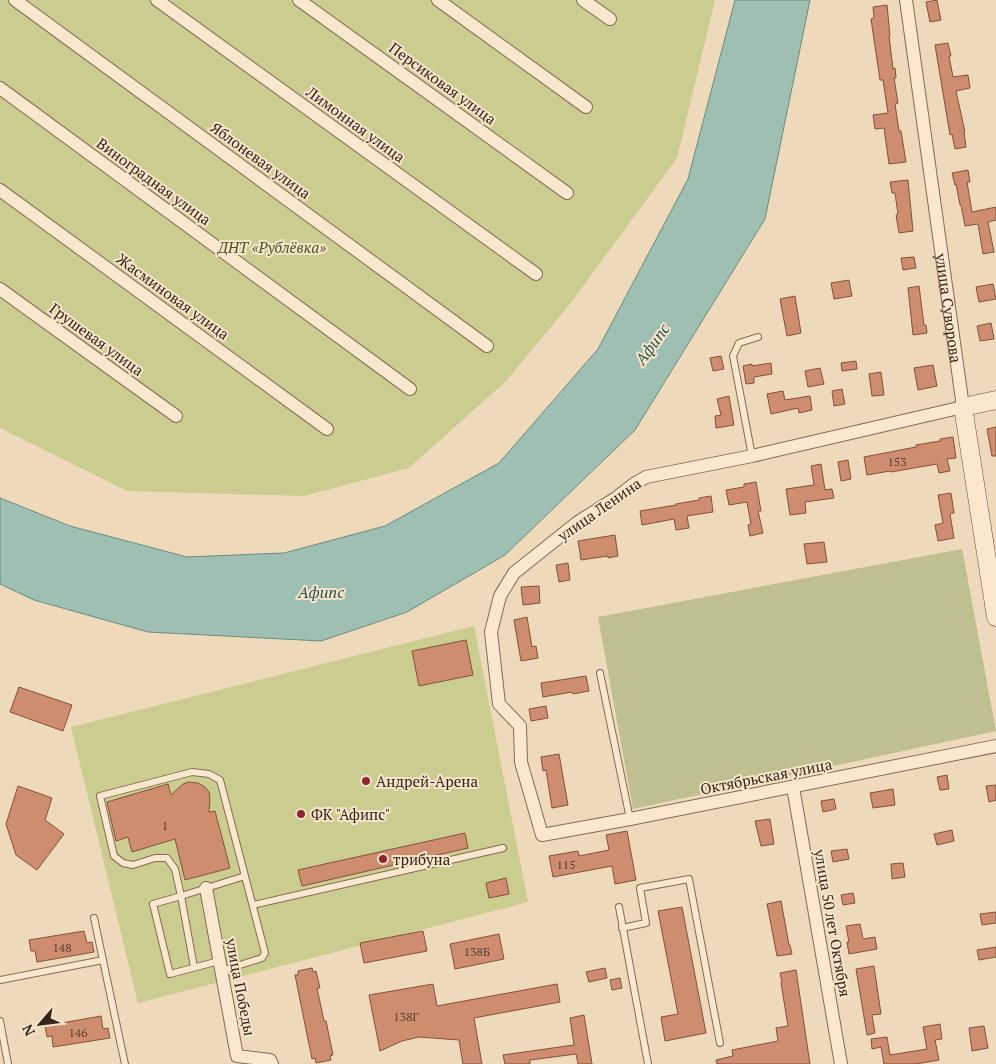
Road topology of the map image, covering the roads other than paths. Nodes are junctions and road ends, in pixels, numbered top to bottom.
1 (15, 0) edge
2 (157, 0) edge
3 (300, 0) edge
4 (438, 0) edge
5 (583, 0) edge
6 (906, 0) edge
7 (610, 19) dead end
8 (0, 88) edge
9 (586, 107) dead end
10 (0, 190) edge
11 (567, 193) dead end
12 (536, 274) dead end
13 (0, 289) edge
14 (758, 337) dead end
15 (487, 346) dead end
16 (410, 389) dead end
17 (996, 400) edge
18 (963, 407) junction
19 (176, 416) dead end
20 (327, 428) dead end
21 (752, 456) junction
22 (996, 617) edge
23 (600, 673) dead end
24 (996, 746) edge
25 (793, 787) junction
26 (630, 819) junction
27 (542, 835) joint
28 (504, 848) dead end
29 (245, 876) junction
30 (206, 888) junction
31 (181, 896) junction
32 (253, 905) junction
33 (619, 907) dead end
34 (94, 918) dead end
35 (622, 928) junction
36 (103, 960) junction
37 (220, 966) junction
38 (194, 968) junction
39 (0, 980) edge
40 (0, 1021) edge
41 (720, 1043) dead end
42 (8, 1064) edge
43 (125, 1064) edge
44 (272, 1064) edge
45 (648, 1064) edge
46 (841, 1064) edge

1 - 15 street, Яблоневая улица
2 - 12 street, Лимонная улица
3 - 11 street, Персиковая улица
4 - 9 street
5 - 7 street
6 - 18 street, улица Суворова
8 - 16 street, Виноградная улица
10 - 20 street, Жасминовая улица
13 - 19 street, Грушевая улица
14 - 21 lane
17 - 18 street, улица Ленина
18 - 21 street, улица Ленина
18 - 22 street, улица Суворова
21 - 27 street, улица Ленина
23 - 26 lane
24 - 25 street, Октябрьская улица
25 - 26 street, Октябрьская улица
25 - 46 street, улица 50 лет Октября
26 - 27 street, Октябрьская улица
28 - 32 lane
29 - 30 lane
29 - 31 lane
29 - 32 lane
30 - 31 lane
30 - 37 street, улица Победы
31 - 38 lane
31 - 38 lane
32 - 37 lane
33 - 35 lane
34 - 36 lane
35 - 41 lane
35 - 45 lane
36 - 39 lane
36 - 43 lane
37 - 38 lane
37 - 44 street, улица Победы
40 - 42 lane

